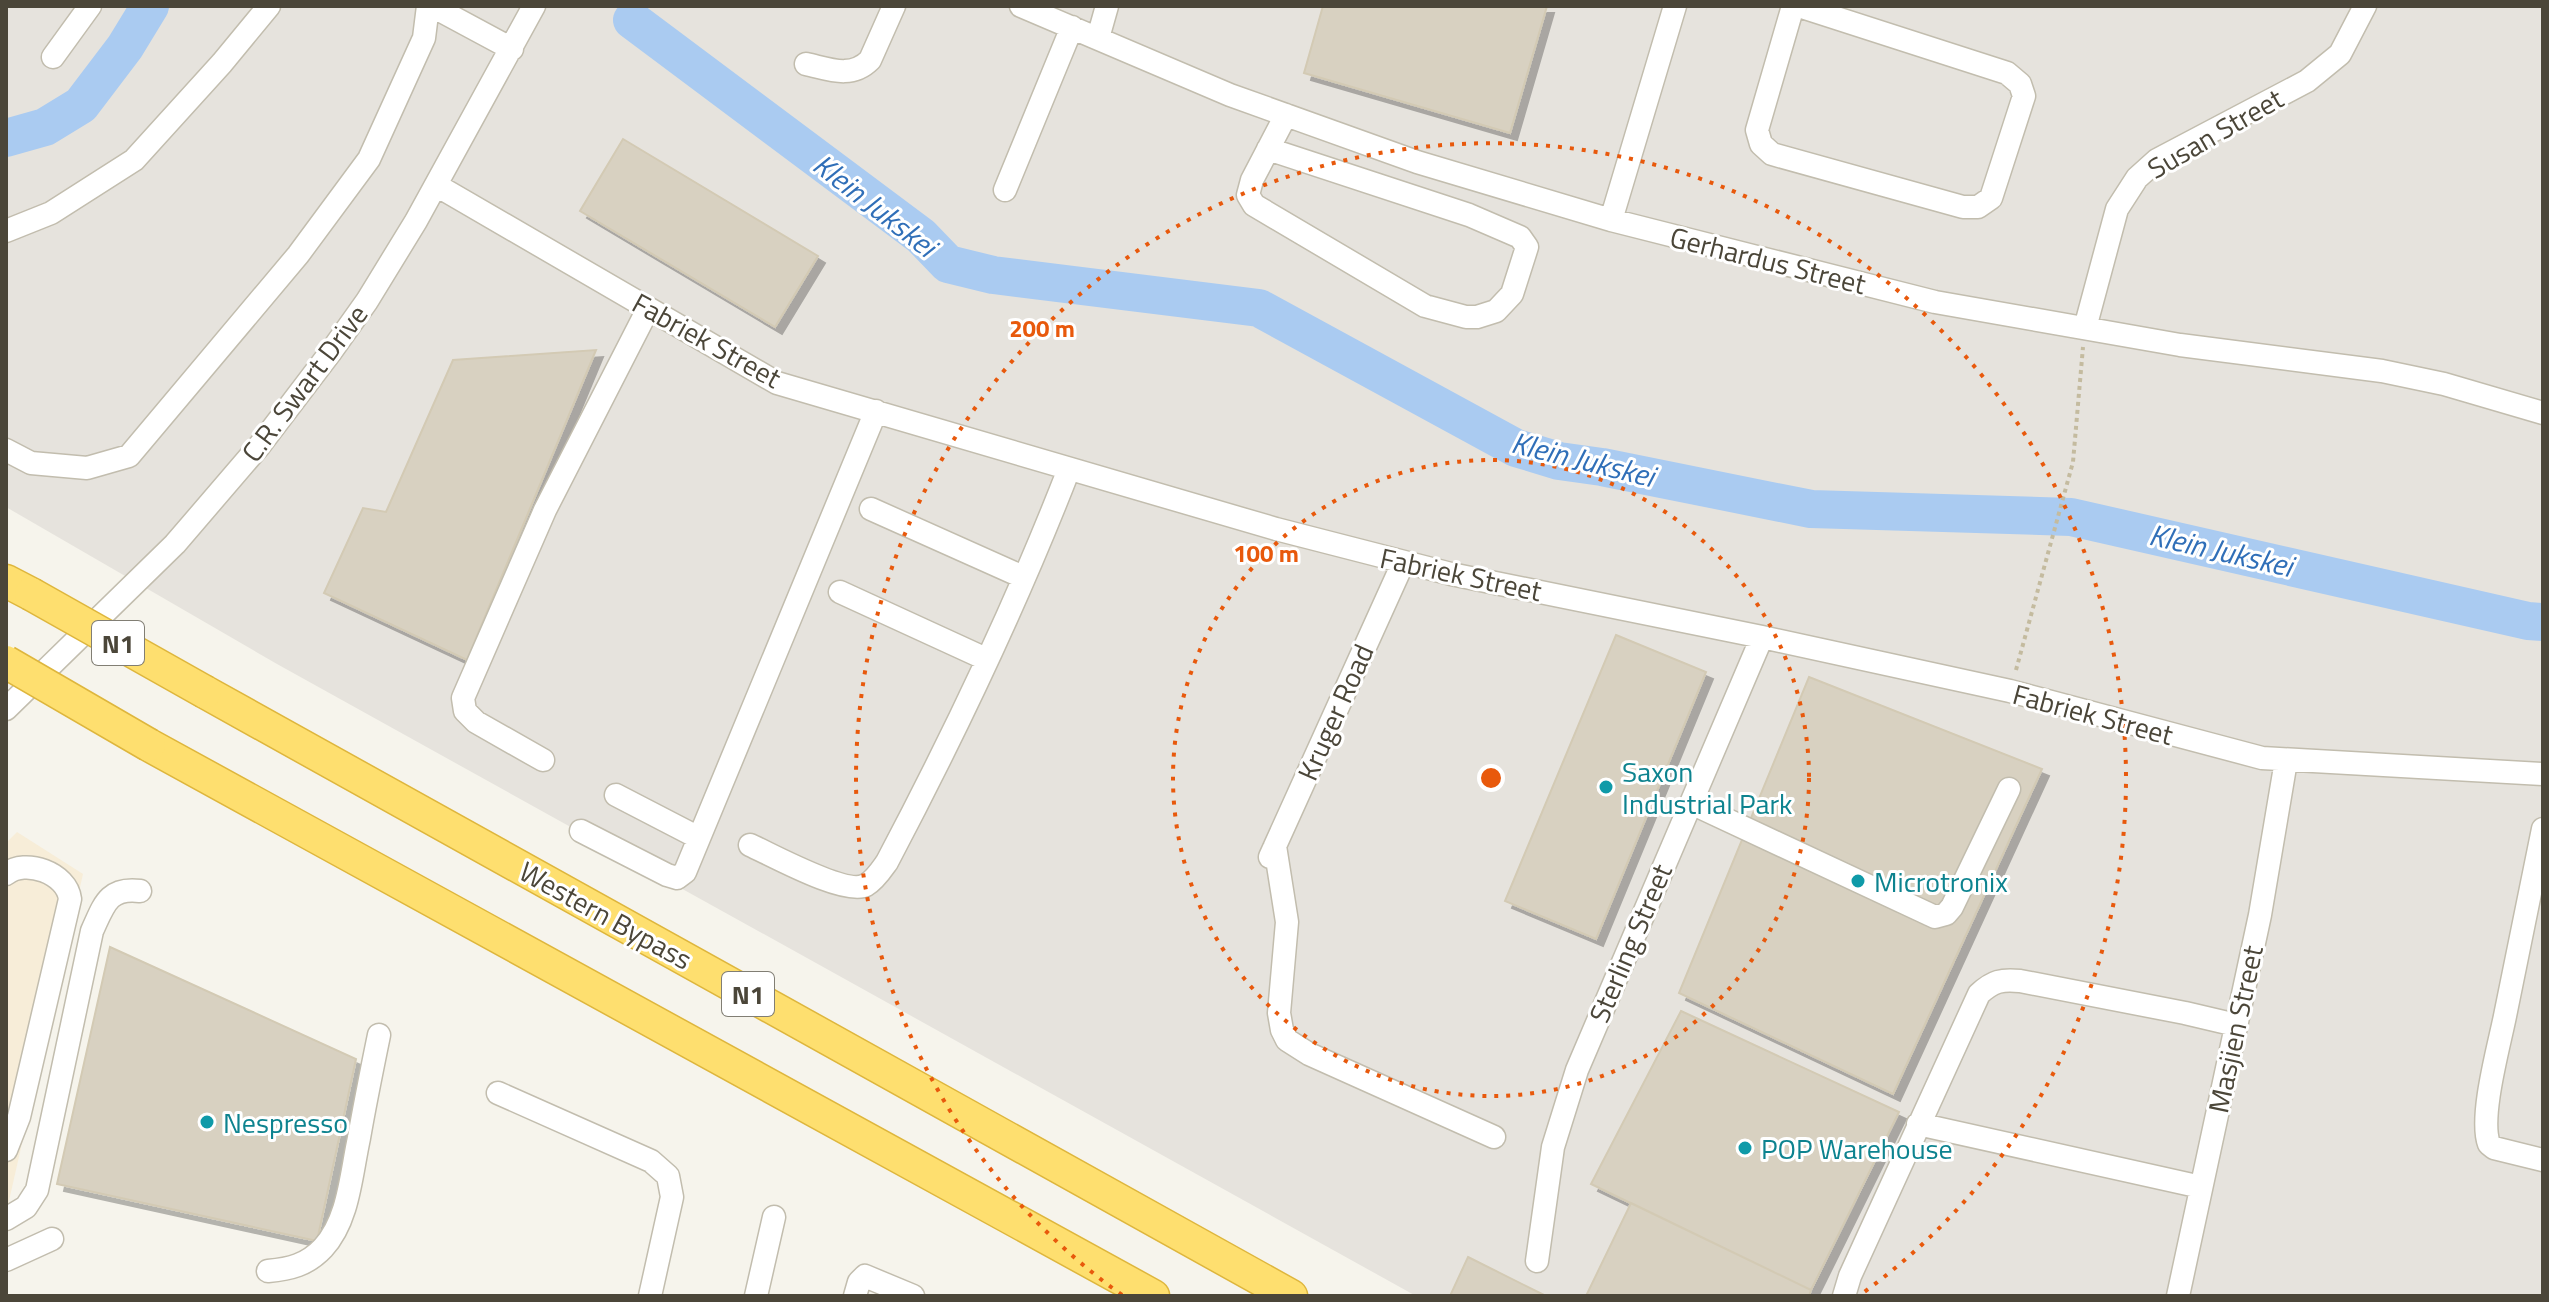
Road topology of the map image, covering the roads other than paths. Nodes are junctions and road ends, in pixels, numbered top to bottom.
1 (90, 6) edge
2 (269, 6) edge
3 (430, 6) edge
4 (534, 6) edge
5 (894, 6) edge
6 (1021, 6) edge
7 (1107, 6) edge
8 (1675, 6) edge
9 (1793, 6) edge
10 (1799, 6) edge
11 (2365, 6) edge
12 (1072, 27) junction
13 (1098, 38) junction
14 (512, 49) junction
15 (53, 57) dead end
16 (806, 64) dead end
17 (1286, 115) junction
18 (1268, 149) junction
19 (436, 185) junction
20 (1005, 190) dead end
21 (1611, 220) junction
22 (6, 231) edge
23 (648, 309) junction
24 (2085, 328) junction
25 (876, 411) junction
26 (2543, 413) edge
27 (6, 450) edge
28 (1069, 469) junction
29 (871, 509) dead end
30 (1403, 563) junction
31 (1023, 577) junction
32 (18, 588) edge
33 (840, 592) dead end
34 (1762, 637) junction
35 (986, 659) junction
36 (6, 662) edge
37 (6, 709) edge
38 (543, 760) dead end
39 (2286, 761) junction
40 (2543, 774) edge
41 (2009, 789) dead end
42 (616, 795) dead end
43 (1691, 803) junction
44 (2543, 829) edge
45 (581, 831) dead end
46 (699, 838) junction
47 (750, 845) dead end
48 (6, 874) edge
49 (140, 891) dead end
50 (2236, 1025) junction
51 (379, 1035) dead end
52 (498, 1093) dead end
53 (1918, 1124) junction
54 (1494, 1137) dead end
55 (6, 1150) edge
56 (2543, 1160) edge
57 (2201, 1187) junction
58 (774, 1217) dead end
59 (6, 1219) edge
60 (52, 1239) dead end
61 (6, 1260) edge
62 (1537, 1261) dead end
63 (268, 1271) dead end
64 (650, 1296) edge
65 (756, 1296) edge
66 (855, 1296) edge
67 (913, 1296) edge
68 (1153, 1296) edge
69 (1291, 1296) edge
70 (1844, 1296) edge
71 (2178, 1296) edge

1 - 15 street
2 - 22 street
3 - 14 street
3 - 27 street
4 - 14 street, C.R. Swart Drive
5 - 16 street
6 - 12 street, Gerhardus Street
7 - 13 street
8 - 21 street
9 - 10 street
11 - 24 street, Susan Street
12 - 13 street, Gerhardus Street
12 - 20 street
13 - 17 street, Gerhardus Street
14 - 19 street, C.R. Swart Drive
17 - 18 street
17 - 21 street, Gerhardus Street
18 - 18 street
19 - 23 street, Fabriek Street
19 - 37 street, C.R. Swart Drive
21 - 24 street, Gerhardus Street
23 - 25 street, Fabriek Street
23 - 38 street
24 - 26 street, Gerhardus Street
25 - 28 street, Fabriek Street
25 - 46 street
28 - 30 street, Fabriek Street
28 - 31 street
29 - 31 street
30 - 34 street, Fabriek Street
30 - 54 street, Kruger Road
31 - 35 street
32 - 69 highway, Western Bypass / N1, bridge
33 - 35 street
34 - 39 street, Fabriek Street
34 - 43 street, Sterling Street
35 - 47 street
36 - 68 highway, N1, bridge
39 - 40 street, Fabriek Street
39 - 50 street, Masjien Street
41 - 43 street
42 - 46 street
43 - 62 street, Sterling Street
44 - 56 street
45 - 46 street
48 - 55 street
49 - 59 street
50 - 53 street
50 - 57 street, Masjien Street
51 - 63 street
52 - 64 street
53 - 57 street
53 - 70 street
57 - 71 street, Masjien Street
58 - 65 street
60 - 61 street
66 - 67 street

